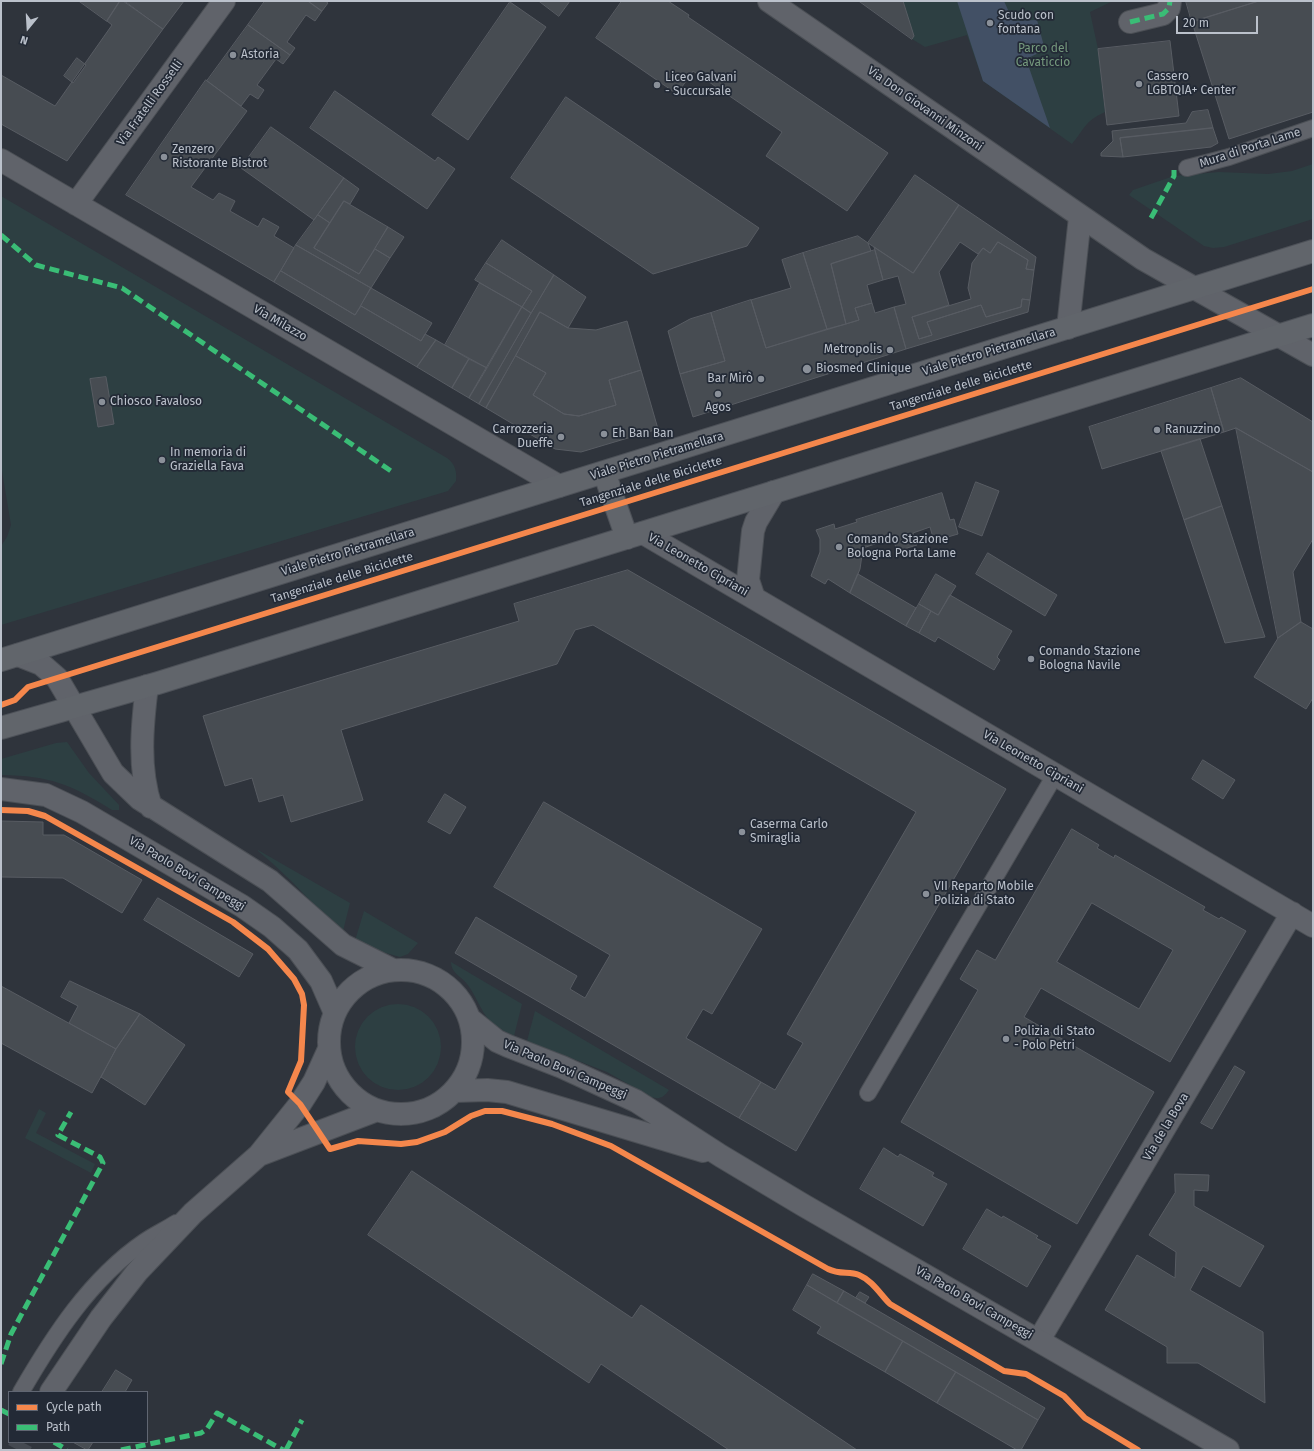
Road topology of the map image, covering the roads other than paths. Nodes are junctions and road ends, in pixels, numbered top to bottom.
1 (224, 1) edge
2 (769, 1) edge
3 (1170, 1) edge
4 (1130, 22) dead end
5 (1313, 128) edge
6 (1, 160) edge
7 (1187, 168) dead end
8 (76, 204) junction
9 (1080, 217) junction
10 (1313, 251) edge
11 (1194, 288) junction
12 (1313, 325) edge
13 (1068, 328) junction
14 (1280, 336) junction
15 (1313, 355) edge
16 (604, 472) junction
17 (559, 486) junction
18 (774, 492) junction
19 (635, 535) junction
20 (754, 598) junction
21 (10, 657) edge
22 (147, 686) junction
23 (73, 708) junction
24 (1, 728) edge
25 (1055, 775) junction
26 (1, 789) edge
27 (151, 807) junction
28 (1292, 914) junction
29 (1313, 926) edge
30 (393, 970) junction
31 (335, 1013) junction
32 (471, 1020) junction
33 (329, 1049) junction
34 (455, 1091) junction
35 (868, 1093) dead end
36 (377, 1110) junction
37 (259, 1155) junction
38 (721, 1156) junction
39 (193, 1213) junction
40 (1039, 1340) junction
41 (21, 1391) edge
42 (52, 1391) edge
43 (1228, 1450) edge

1 - 8 street, Via Fratelli Rosselli
2 - 9 street, Via Don Giovanni Minzoni
3 - 4 street
5 - 7 lane, Mura di Porta Lame
6 - 8 street, Via Milazzo
8 - 17 street, Via Milazzo
9 - 11 street, Via Don Giovanni Minzoni
9 - 13 street
10 - 11 main road, Viale Pietro Pietramellara
11 - 13 main road, Viale Pietro Pietramellara
11 - 14 street, Via Don Giovanni Minzoni
12 - 14 main road
13 - 16 main road, Viale Pietro Pietramellara
14 - 15 street, Via Don Giovanni Minzoni
14 - 18 main road
16 - 17 main road, Viale Pietro Pietramellara
16 - 19 main road
17 - 21 main road, Viale Pietro Pietramellara
18 - 19 main road
18 - 20 street, Via Leonetto Cipriani
19 - 20 street, Via Leonetto Cipriani
19 - 22 main road
20 - 25 street, Via Leonetto Cipriani
21 - 23 street
22 - 23 main road
22 - 27 street
23 - 24 main road
23 - 27 street
25 - 28 street, Via Leonetto Cipriani
25 - 35 lane
26 - 31 street, Via Paolo Bovi Campeggi
27 - 30 street
28 - 29 street, Via Leonetto Cipriani
28 - 40 street, Via de la Bova
30 - 31 street
30 - 32 street
31 - 33 street
32 - 34 street
32 - 38 street, Via Paolo Bovi Campeggi
33 - 36 street
33 - 37 street
34 - 36 street
34 - 38 street, Via Paolo Bovi Campeggi
36 - 37 street
37 - 39 street
38 - 40 street, Via Paolo Bovi Campeggi
39 - 41 lane
39 - 42 street
40 - 43 street, Via Paolo Bovi Campeggi

